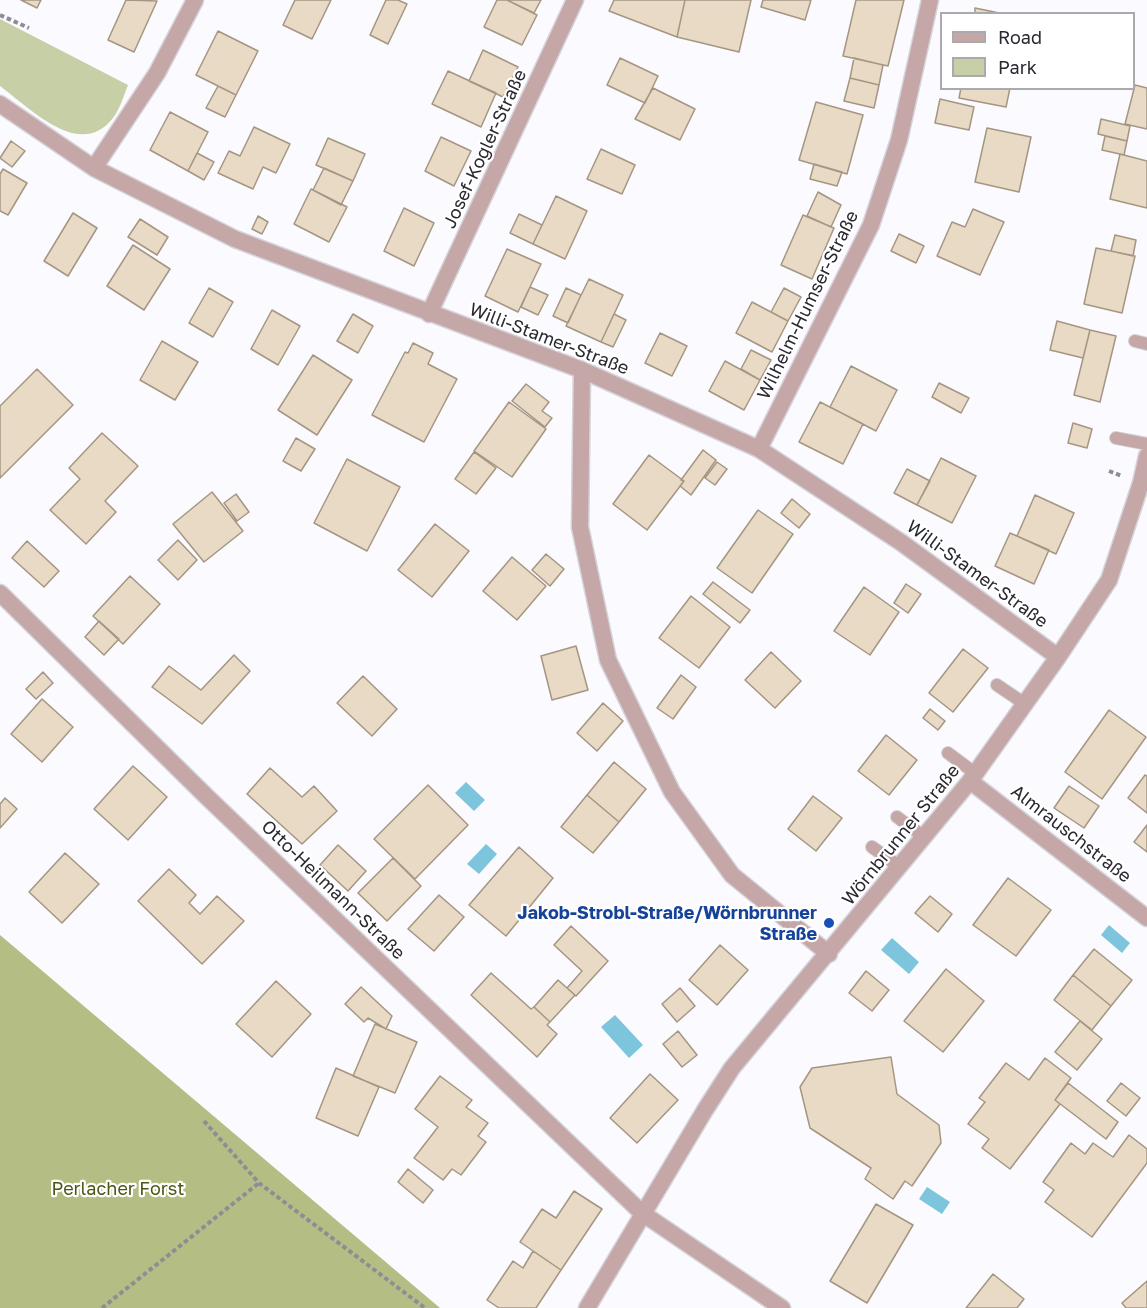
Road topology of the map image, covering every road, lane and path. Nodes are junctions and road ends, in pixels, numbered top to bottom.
1 (195, 0) edge
2 (575, 0) edge
3 (930, 0) edge
4 (0, 15) edge
5 (30, 28) dead end
6 (0, 104) edge
7 (94, 168) junction
8 (429, 314) junction
9 (582, 370) junction
10 (1116, 438) dead end
11 (1147, 444) edge
12 (759, 449) junction
13 (1147, 456) edge
14 (1144, 484) edge
15 (0, 593) edge
16 (1058, 657) junction
17 (997, 686) dead end
18 (1025, 704) junction
19 (948, 753) dead end
20 (973, 778) junction
21 (897, 817) dead end
22 (924, 837) junction
23 (872, 847) dead end
24 (900, 867) junction
25 (1147, 918) edge
26 (829, 954) junction
27 (204, 1121) dead end
28 (259, 1183) junction
29 (642, 1213) junction
30 (102, 1308) edge
31 (425, 1308) edge
32 (587, 1308) edge
33 (782, 1308) edge

1 - 7 street
2 - 8 street, Josef-Kogler-Straße
3 - 12 street, Wilhelm-Humser-Straße
4 - 5 path
6 - 7 street, Willi-Stamer-Straße
7 - 8 street, Willi-Stamer-Straße
8 - 9 street, Willi-Stamer-Straße
9 - 12 street, Willi-Stamer-Straße
9 - 26 street
10 - 11 lane
12 - 16 street, Willi-Stamer-Straße
13 - 14 street, Wörnbrunner Straße
14 - 16 street, Wörnbrunner Straße
15 - 29 street, Otto-Heilmann-Straße
16 - 18 street, Wörnbrunner Straße
17 - 18 lane
18 - 20 street, Wörnbrunner Straße
19 - 20 lane
20 - 22 street, Wörnbrunner Straße
20 - 25 street, Almrauschstraße
21 - 22 lane
22 - 24 street, Wörnbrunner Straße
23 - 24 lane
24 - 26 street, Wörnbrunner Straße
26 - 29 street, Wörnbrunner Straße
27 - 28 path
28 - 30 path
28 - 31 path
29 - 32 street, Wörnbrunner Straße
29 - 33 street, Otto-Heilmann-Straße

